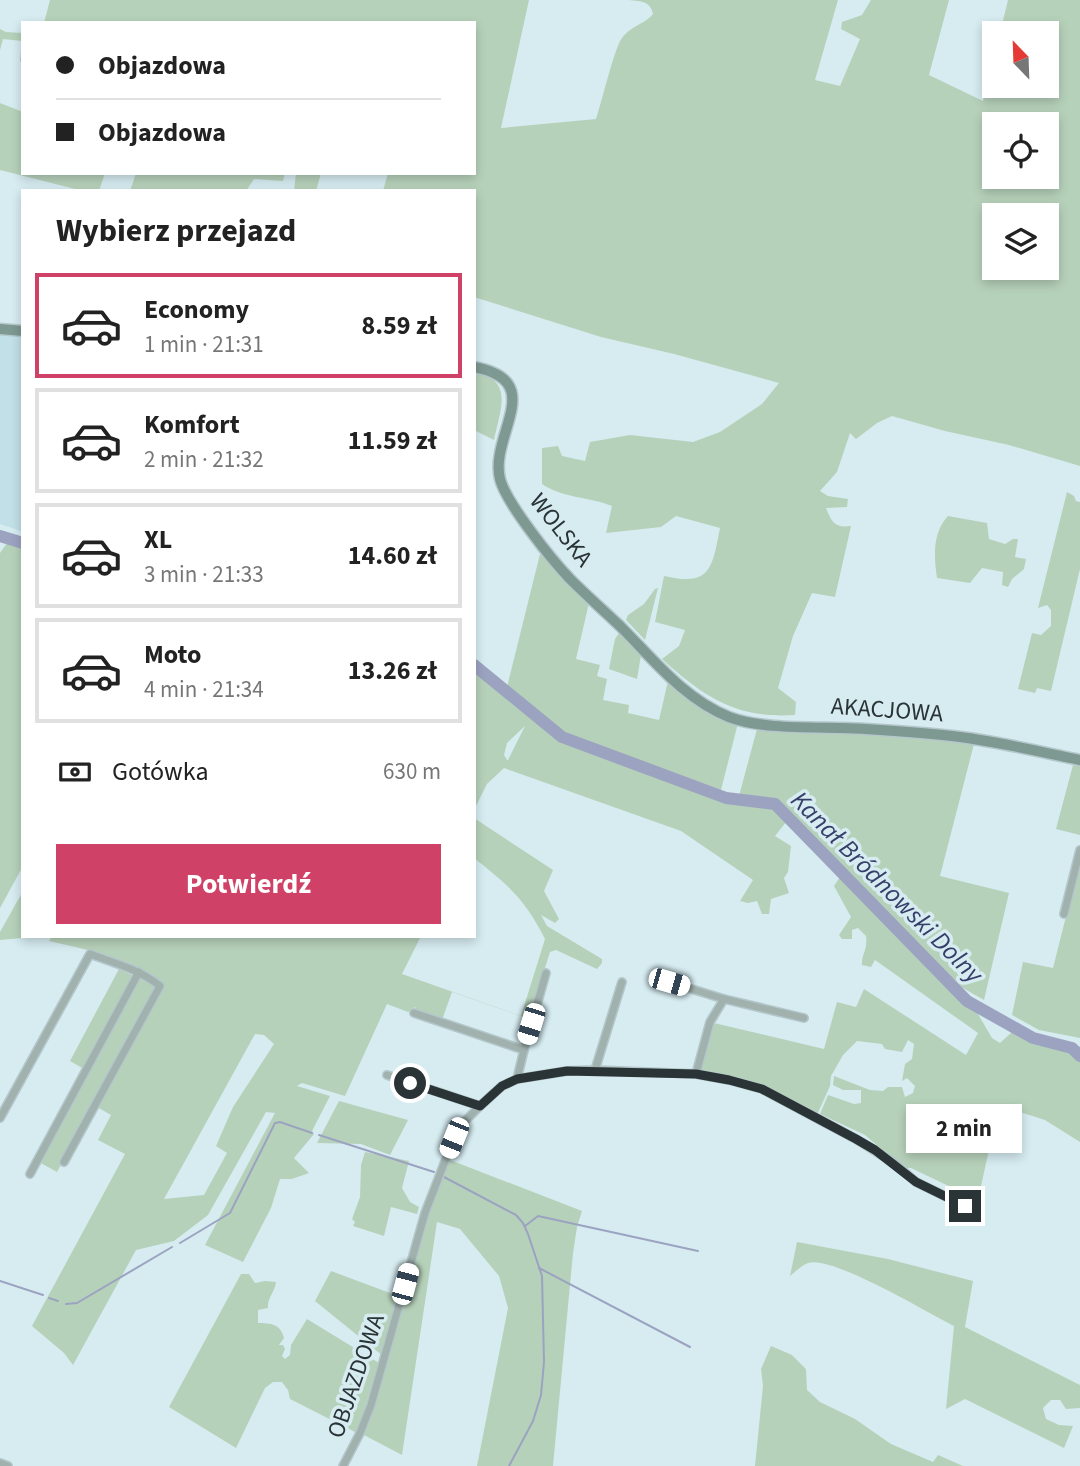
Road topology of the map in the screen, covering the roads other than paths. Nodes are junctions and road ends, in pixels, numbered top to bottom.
1 (0, 329) edge
2 (21, 331) edge
3 (476, 368) edge
4 (695, 697) joint
5 (1080, 760) edge
6 (1080, 850) edge
7 (1064, 914) dead end
8 (139, 972) junction
9 (546, 973) dead end
10 (622, 982) dead end
11 (669, 982) dead end
12 (724, 999) junction
13 (414, 1013) dead end
14 (804, 1018) dead end
15 (524, 1049) junction
16 (595, 1070) junction
17 (696, 1074) junction
18 (387, 1075) dead end
19 (517, 1079) junction
20 (480, 1106) junction
21 (0, 1118) edge
22 (64, 1162) dead end
23 (30, 1174) dead end
24 (965, 1206) dead end
25 (0, 1463) edge
26 (8, 1466) edge
27 (343, 1466) edge

1 - 2 street
3 - 4 street, WOLSKA
4 - 5 street, AKACJOWA
6 - 7 street
8 - 21 street
8 - 22 street
8 - 23 street
9 - 15 street
10 - 16 street
11 - 12 street
12 - 14 street
12 - 17 street
13 - 15 street
15 - 19 street
16 - 17 street, OBJAZDOWA
16 - 19 street, OBJAZDOWA
17 - 24 street, OBJAZDOWA
18 - 20 street
19 - 20 street, OBJAZDOWA
20 - 27 street, OBJAZDOWA
25 - 26 street

